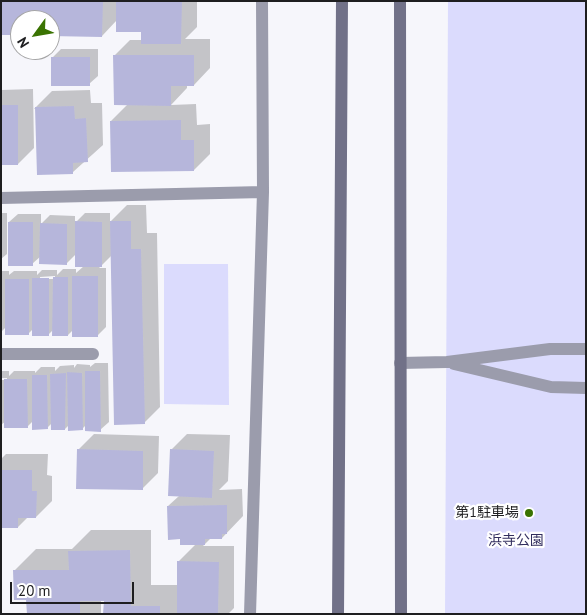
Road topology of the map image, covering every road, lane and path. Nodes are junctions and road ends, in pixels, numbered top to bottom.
1 (262, 1) edge
2 (342, 1) edge
3 (400, 1) edge
4 (263, 192) junction
5 (1, 198) edge
6 (586, 349) edge
7 (1, 354) edge
8 (93, 354) dead end
9 (447, 362) junction
10 (400, 363) junction
11 (586, 388) edge
12 (250, 614) edge
13 (338, 614) edge
14 (401, 614) edge

1 - 4 street
2 - 13 street
3 - 10 street
4 - 5 street
4 - 12 street
6 - 9 street
7 - 8 street
9 - 10 street
9 - 11 street
10 - 14 street

